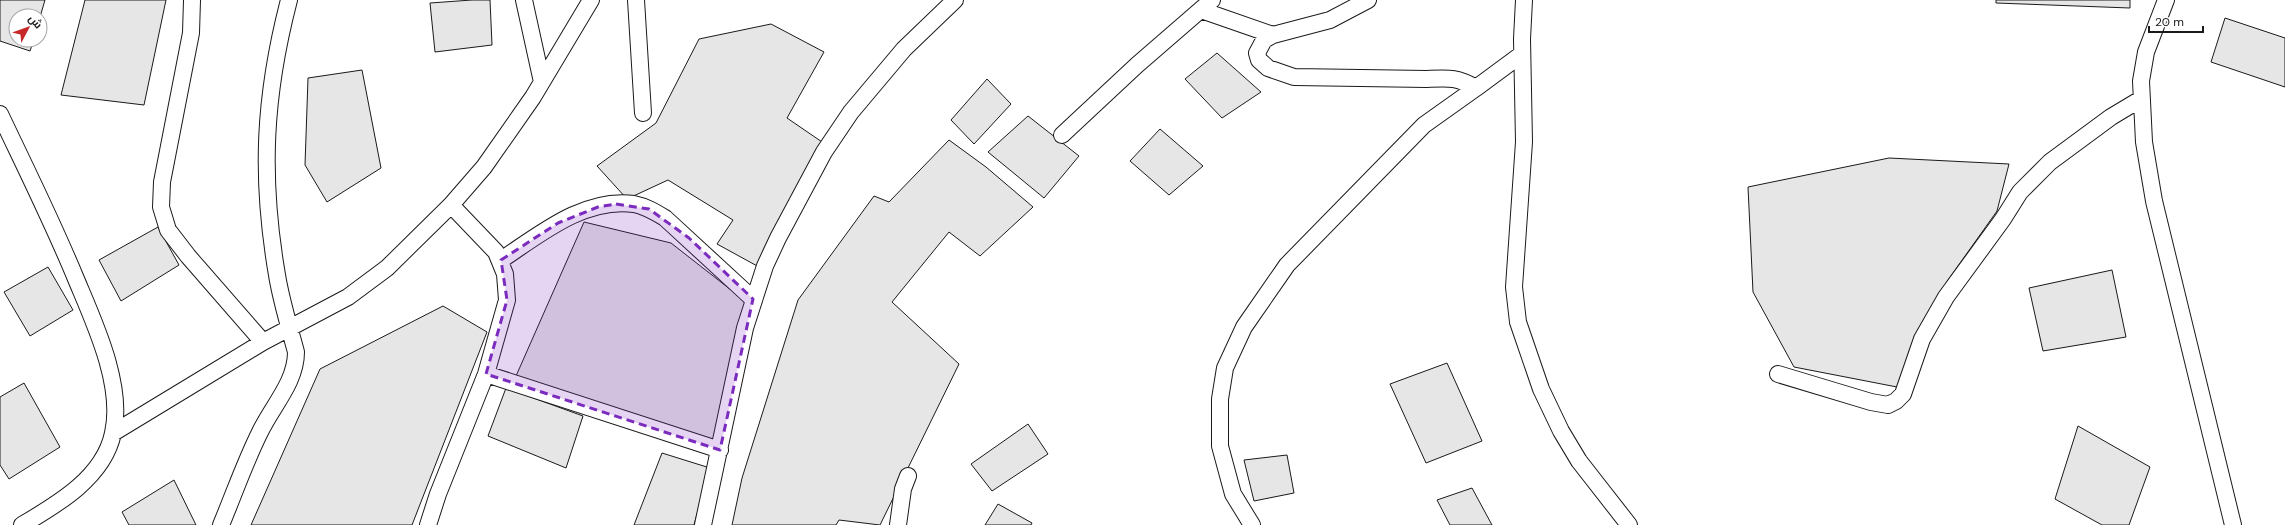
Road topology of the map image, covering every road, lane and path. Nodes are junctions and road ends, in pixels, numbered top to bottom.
1 (192, 0) edge
2 (288, 0) edge
3 (524, 0) edge
4 (591, 0) edge
5 (636, 0) edge
6 (955, 0) edge
7 (1368, 0) edge
8 (1524, 0) edge
9 (2166, 0) edge
10 (1206, 5) edge
11 (1273, 36) junction
12 (1522, 54) junction
13 (542, 82) junction
14 (1476, 88) junction
15 (2141, 99) junction
16 (643, 113) dead end
17 (0, 114) edge
18 (1062, 135) dead end
19 (451, 205) junction
20 (501, 260) junction
21 (753, 299) junction
22 (290, 328) junction
23 (263, 342) junction
24 (486, 374) junction
25 (1778, 374) dead end
26 (113, 433) junction
27 (720, 450) junction
28 (908, 476) dead end
29 (22, 525) edge
30 (221, 525) edge
31 (428, 525) edge
32 (703, 525) edge
33 (898, 525) edge
34 (1252, 525) edge
35 (1629, 525) edge
36 (2233, 525) edge

1 - 23 street
2 - 22 street
3 - 13 street
4 - 13 street
5 - 16 street
6 - 21 street
7 - 11 street
8 - 12 street
9 - 15 street
10 - 11 street
10 - 18 street
11 - 14 street
12 - 14 street
12 - 35 street
13 - 19 street
14 - 34 street
15 - 25 street
15 - 36 street
17 - 26 street
19 - 20 street
19 - 22 street
20 - 21 street
20 - 24 street
21 - 27 street
22 - 23 street
22 - 30 street
23 - 26 street
24 - 27 street
24 - 31 street
26 - 29 street
27 - 32 street
28 - 33 street

